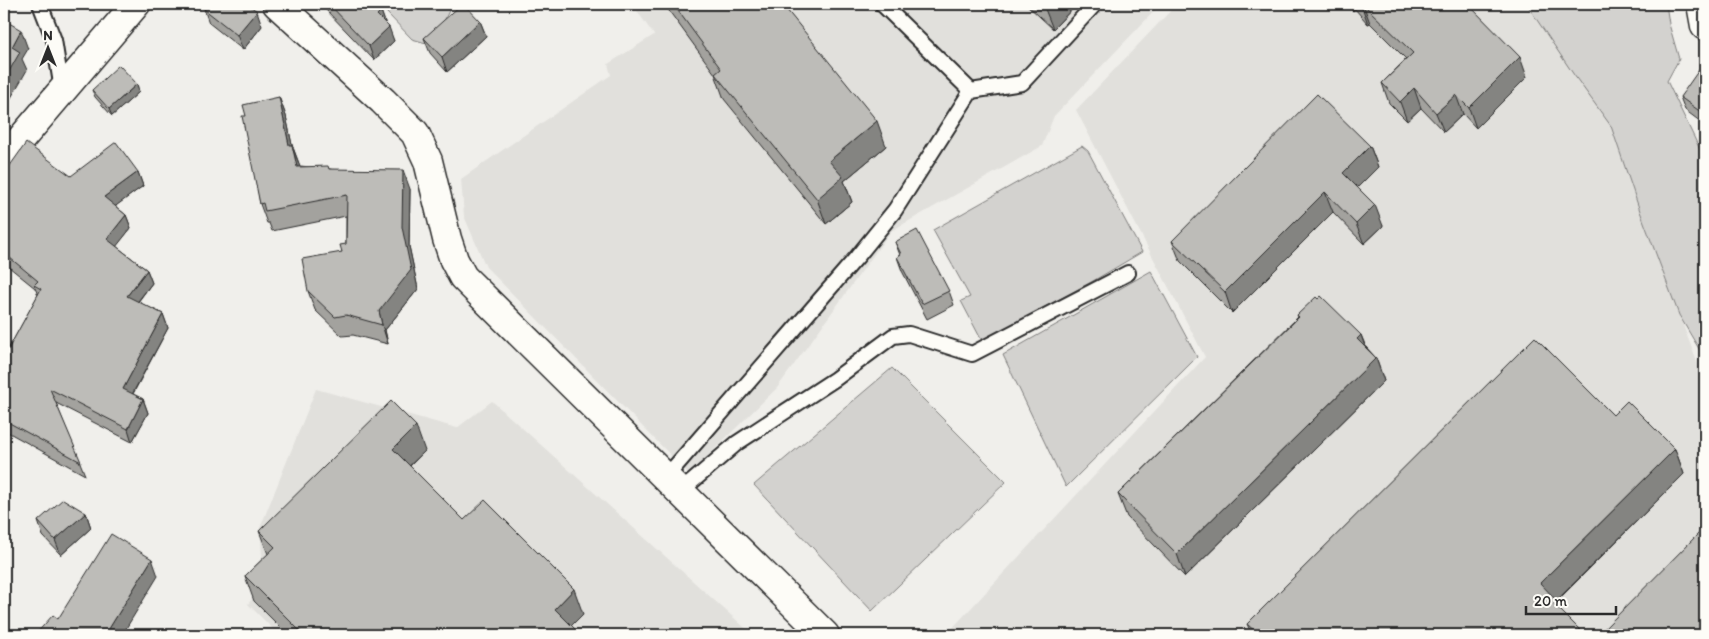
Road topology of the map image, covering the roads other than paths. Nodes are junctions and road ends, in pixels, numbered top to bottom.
1 (40, 4) edge
2 (136, 4) edge
3 (277, 4) edge
4 (882, 4) edge
5 (1095, 4) edge
6 (1701, 4) edge
7 (1705, 26) edge
8 (62, 90) junction
9 (971, 91) junction
10 (4, 159) edge
11 (1128, 273) dead end
12 (673, 485) junction
13 (815, 632) edge

1 - 8 lane
2 - 8 street
3 - 12 street
4 - 9 lane
5 - 9 lane
6 - 7 street
8 - 10 street
9 - 12 lane
11 - 12 lane
12 - 13 street

